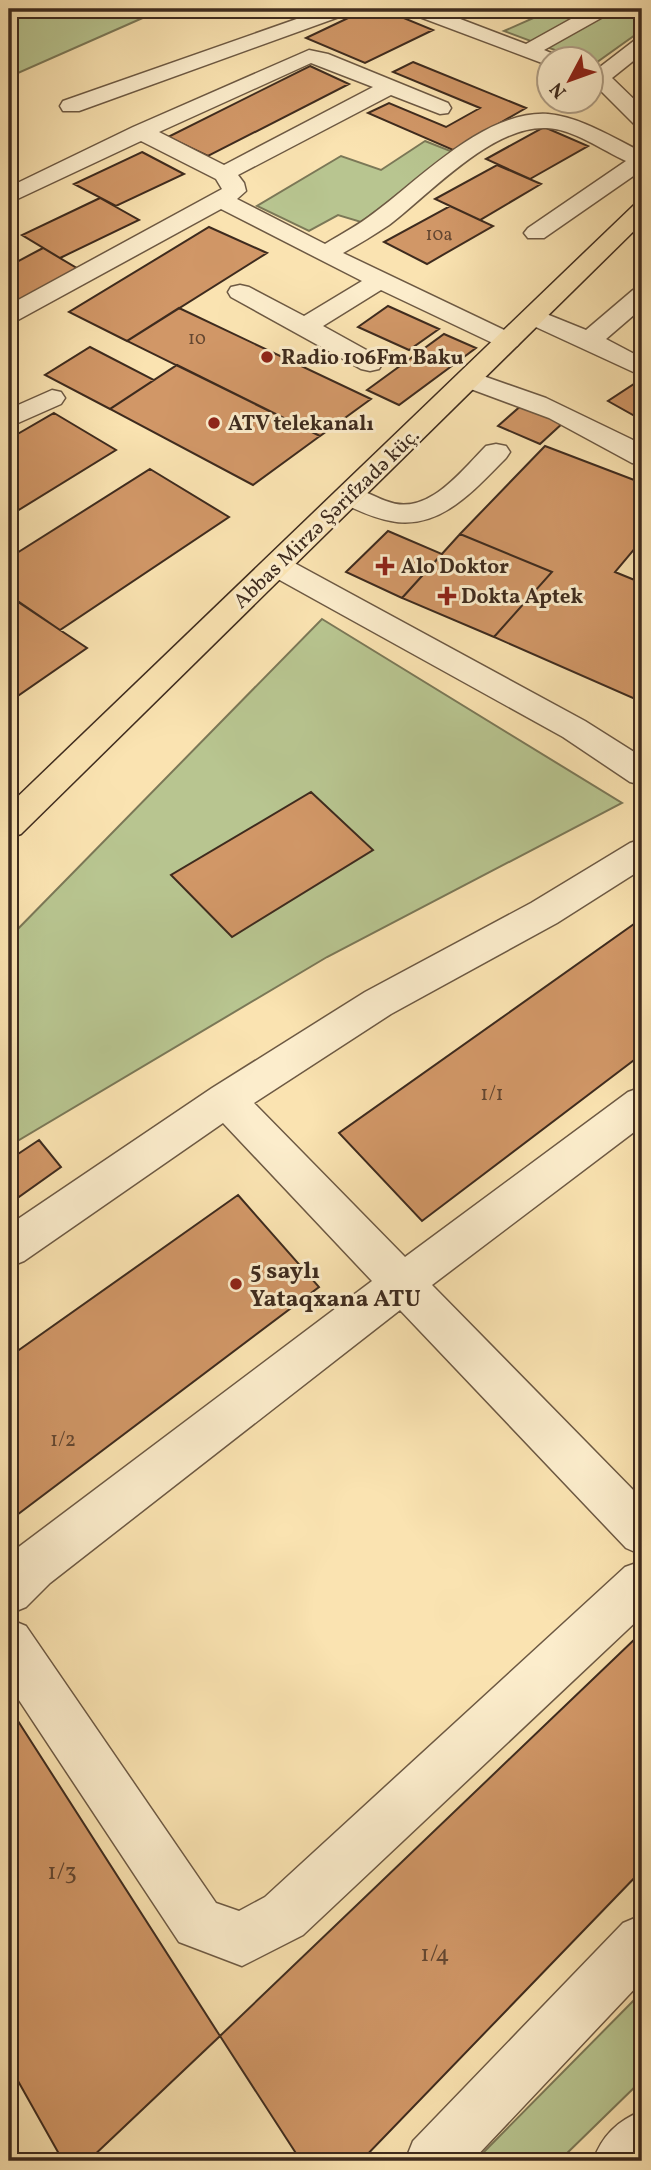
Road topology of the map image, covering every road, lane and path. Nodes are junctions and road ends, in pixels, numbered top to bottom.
1 (342, 9) edge
2 (416, 9) edge
3 (603, 9) edge
4 (447, 13) edge
5 (642, 44) edge
6 (528, 51) junction
7 (536, 54) edge
8 (606, 69) edge
9 (606, 86) edge
10 (390, 87) junction
11 (71, 106) dead end
12 (440, 108) dead end
13 (642, 119) edge
14 (141, 132) junction
15 (642, 160) edge
16 (224, 174) junction
17 (9, 196) edge
18 (221, 200) junction
19 (642, 212) edge
20 (536, 233) dead end
21 (325, 254) junction
22 (381, 280) junction
23 (240, 292) dead end
24 (642, 295) edge
25 (9, 315) edge
26 (534, 317) junction
27 (305, 326) junction
28 (589, 340) junction
29 (509, 341) junction
30 (370, 363) dead end
31 (642, 368) edge
32 (469, 379) junction
33 (52, 398) dead end
34 (9, 419) edge
35 (496, 452) dead end
36 (642, 457) edge
37 (349, 496) junction
38 (277, 566) junction
39 (642, 773) edge
40 (9, 825) edge
41 (642, 852) edge
42 (226, 1100) junction
43 (642, 1104) edge
44 (9, 1248) edge
45 (401, 1284) junction
46 (642, 1532) edge
47 (642, 1584) edge
48 (9, 1590) edge
49 (9, 1643) edge
50 (642, 1942) edge
51 (642, 2138) edge
52 (433, 2161) edge
53 (621, 2161) edge

1 - 11 lane
2 - 4 lane
3 - 6 lane
4 - 6 lane
5 - 8 lane
6 - 7 lane
9 - 13 lane
10 - 12 lane
10 - 14 lane
10 - 16 lane
14 - 16 lane
14 - 17 lane
15 - 20 lane
15 - 21 lane
16 - 18 lane
18 - 21 lane
18 - 25 lane
19 - 26 main road, Abbas Mirzə Şərifzadə küç.
21 - 22 lane
22 - 27 lane
22 - 29 lane
23 - 27 lane
24 - 28 lane
26 - 28 lane
26 - 29 main road, Abbas Mirzə Şərifzadə küç.
27 - 30 lane
28 - 31 lane
29 - 32 main road, Abbas Mirzə Şərifzadə küç.
32 - 36 lane
32 - 37 main road, Abbas Mirzə Şərifzadə küç.
33 - 34 lane
35 - 37 lane
37 - 38 main road, Abbas Mirzə Şərifzadə küç.
38 - 39 lane
38 - 40 main road, Abbas Mirzə Şərifzadə küç.
41 - 42 lane
42 - 44 lane
42 - 45 lane
43 - 45 lane
45 - 46 lane
45 - 48 lane
47 - 49 lane
50 - 52 lane
51 - 53 lane

